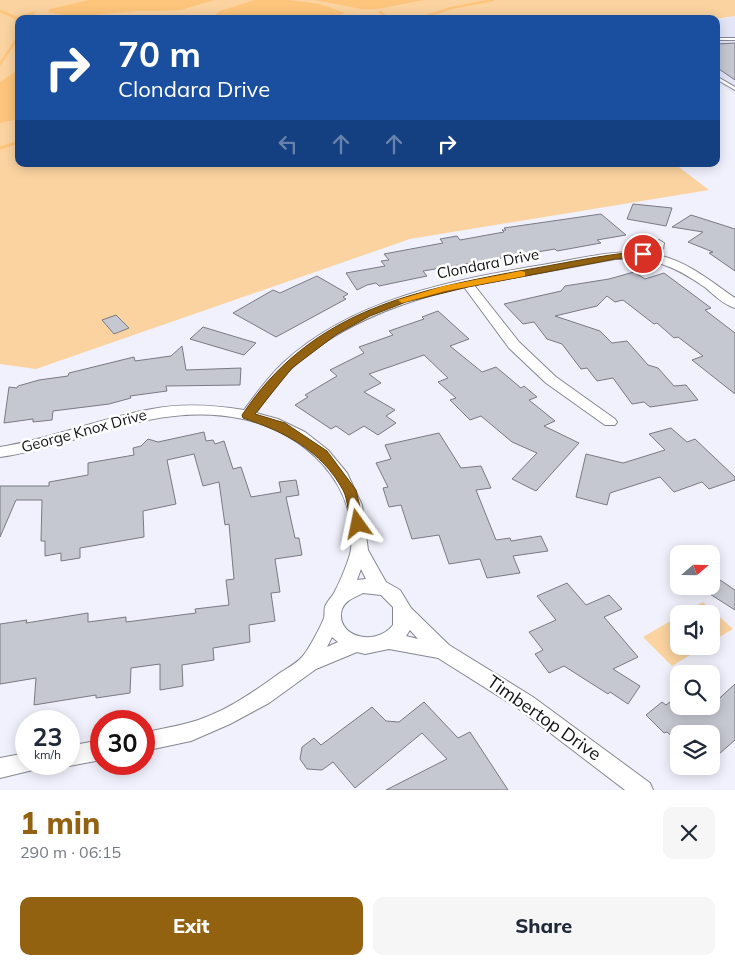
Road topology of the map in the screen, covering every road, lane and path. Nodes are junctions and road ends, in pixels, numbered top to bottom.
1 (720, 39) edge
2 (735, 39) edge
3 (720, 80) edge
4 (735, 89) edge
5 (659, 243) dead end
6 (656, 256) junction
7 (468, 284) junction
8 (735, 304) edge
9 (247, 415) junction
10 (610, 422) dead end
11 (0, 452) edge
12 (360, 548) junction
13 (380, 587) junction
14 (343, 594) junction
15 (404, 612) junction
16 (332, 620) junction
17 (388, 641) junction
18 (355, 644) junction
19 (442, 651) junction
20 (309, 663) junction
21 (155, 740) edge
22 (15, 765) edge
23 (0, 768) edge
24 (642, 790) edge

1 - 2 lane
3 - 4 lane
5 - 6 street
6 - 7 street, Clondara Drive
6 - 8 street, Clondara Drive
7 - 9 street, Clondara Drive
7 - 10 street
9 - 11 street, George Knox Drive
9 - 12 street, George Knox Drive
12 - 13 street, George Knox Drive
12 - 14 street, George Knox Drive
13 - 14 street
13 - 15 street
14 - 16 street
15 - 17 street
15 - 19 street, Timbertop Drive
16 - 18 street
16 - 20 street
17 - 18 street
17 - 19 street, Timbertop Drive
18 - 20 street
19 - 24 street, Timbertop Drive
20 - 21 street
22 - 23 street

